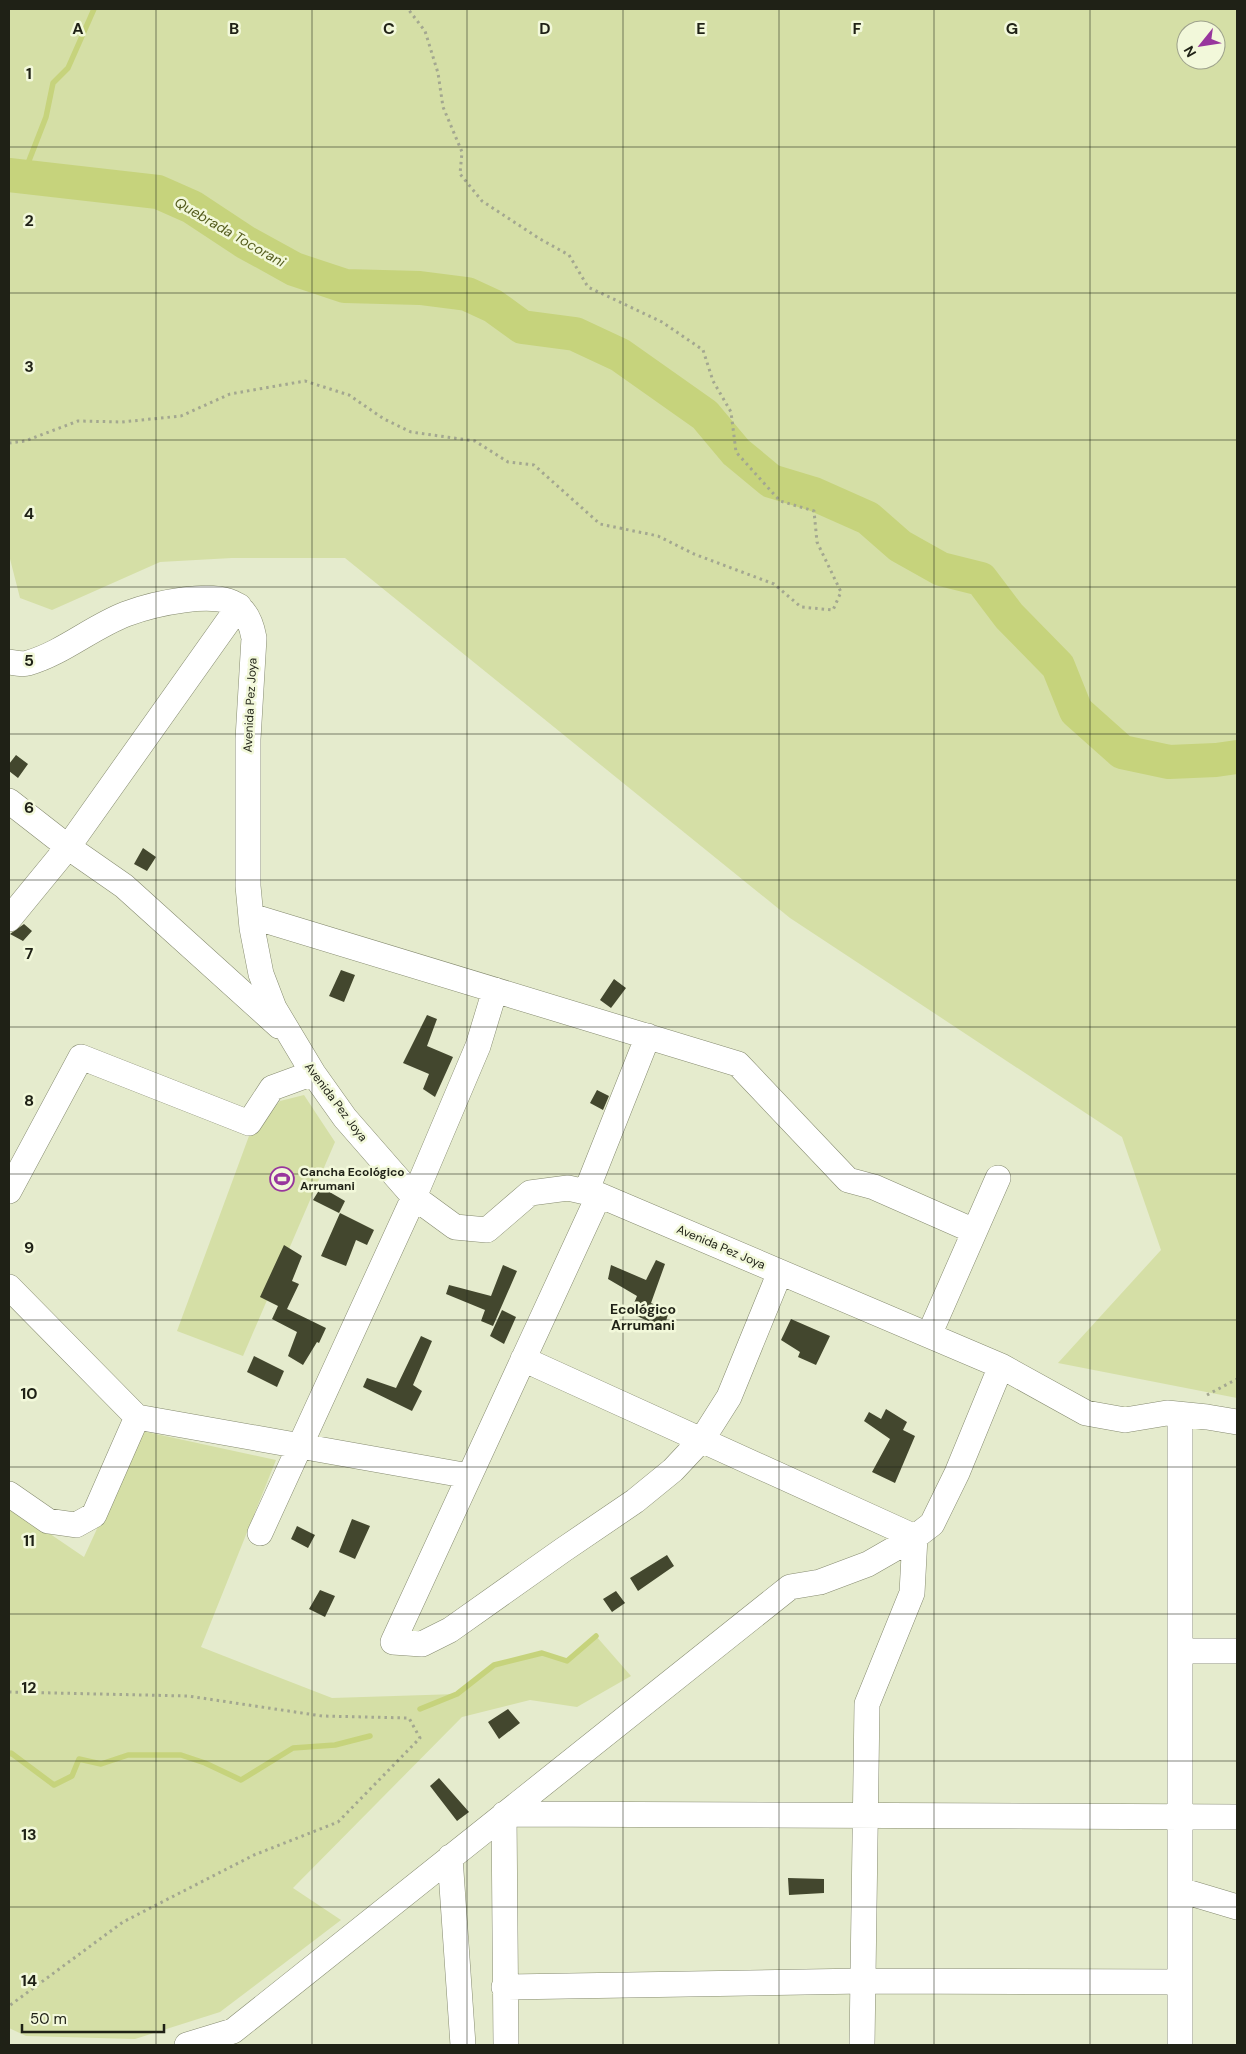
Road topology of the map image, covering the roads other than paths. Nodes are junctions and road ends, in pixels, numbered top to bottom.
1 (239, 606) junction
2 (9, 662) edge
3 (9, 801) edge
4 (68, 847) junction
5 (251, 916) junction
6 (9, 919) edge
7 (495, 990) junction
8 (289, 1036) junction
9 (648, 1036) junction
10 (313, 1073) junction
11 (998, 1178) dead end
12 (9, 1191) edge
13 (592, 1193) junction
14 (414, 1198) junction
15 (974, 1231) junction
16 (780, 1272) junction
17 (9, 1287) edge
18 (928, 1335) junction
19 (523, 1359) junction
20 (1001, 1366) junction
21 (1180, 1415) junction
22 (137, 1417) junction
23 (1237, 1422) edge
24 (701, 1440) junction
25 (301, 1445) junction
26 (469, 1476) junction
27 (9, 1494) edge
28 (260, 1533) dead end
29 (915, 1537) junction
30 (1237, 1650) edge
31 (1180, 1651) junction
32 (504, 1814) junction
33 (866, 1815) junction
34 (1180, 1817) junction
35 (1237, 1817) edge
36 (450, 1857) junction
37 (1180, 1890) junction
38 (1237, 1907) edge
39 (863, 1981) junction
40 (1180, 1982) junction
41 (504, 1987) junction
42 (234, 2038) edge
43 (187, 2045) edge
44 (463, 2045) edge
45 (506, 2045) edge
46 (862, 2045) edge
47 (1180, 2045) edge

1 - 2 street
1 - 4 street
1 - 5 street, Avenida Pez Joya
3 - 4 street
4 - 6 street
4 - 8 street
5 - 7 street
5 - 8 street, Avenida Pez Joya
7 - 9 street
7 - 14 street
8 - 10 street, Avenida Pez Joya
9 - 13 street
9 - 15 street
10 - 12 street
10 - 14 street, Avenida Pez Joya
11 - 15 street
13 - 14 street, Avenida Pez Joya
13 - 16 street, Avenida Pez Joya
13 - 19 street
14 - 25 street
15 - 18 street
16 - 18 street, Avenida Pez Joya
16 - 24 street
17 - 22 street
18 - 20 street, Avenida Pez Joya
19 - 24 street
19 - 26 street
20 - 21 street, Avenida Pez Joya
20 - 29 street
21 - 23 street, Avenida Pez Joya
21 - 31 street
22 - 25 street
22 - 27 street
24 - 26 street
24 - 29 street
25 - 26 street
25 - 28 street
29 - 32 street
29 - 33 street
30 - 31 street
31 - 34 street
32 - 33 street
32 - 36 street
32 - 41 street
33 - 34 street
33 - 39 street
34 - 35 street
34 - 37 street
36 - 42 street
36 - 44 street
37 - 38 street
37 - 40 street
39 - 40 street
39 - 41 street
39 - 46 street
40 - 47 street
41 - 45 street
42 - 43 street

